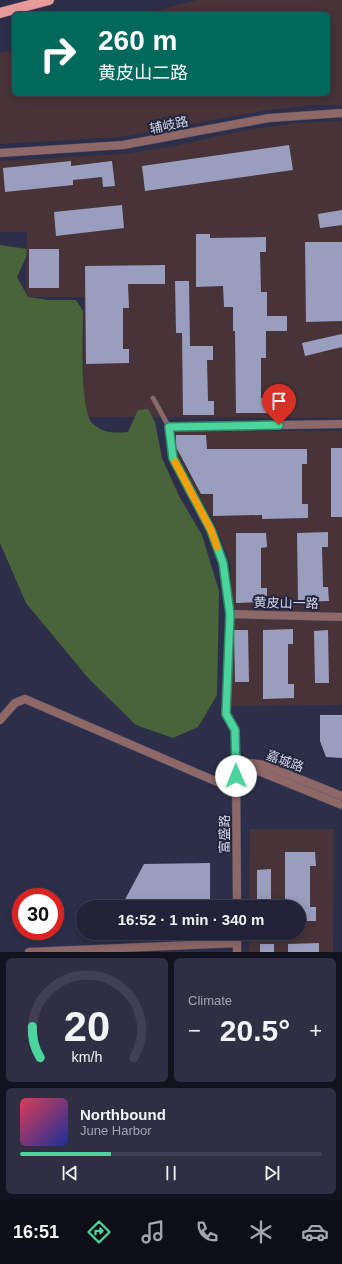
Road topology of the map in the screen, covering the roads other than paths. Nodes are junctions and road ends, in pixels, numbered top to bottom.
1 (49, 0) edge
2 (0, 13) edge
3 (342, 113) edge
4 (0, 153) edge
5 (153, 398) dead end
6 (342, 424) edge
7 (169, 427) junction
8 (230, 614) junction
9 (342, 617) edge
10 (0, 720) edge
11 (236, 762) junction
12 (236, 790) junction
13 (342, 796) edge
14 (342, 805) edge
15 (237, 900) edge
16 (237, 948) edge
17 (132, 950) edge
18 (29, 952) edge

1 - 2 main road
3 - 4 street, 辅岐路
5 - 7 lane
6 - 7 street
7 - 8 lane
8 - 9 street, 黄皮山一路
8 - 11 lane
10 - 12 street
11 - 12 street, 富盛路
11 - 13 street, 嘉城路
11 - 14 street, 嘉城路
12 - 15 street, 富盛路
16 - 17 street
17 - 18 street

